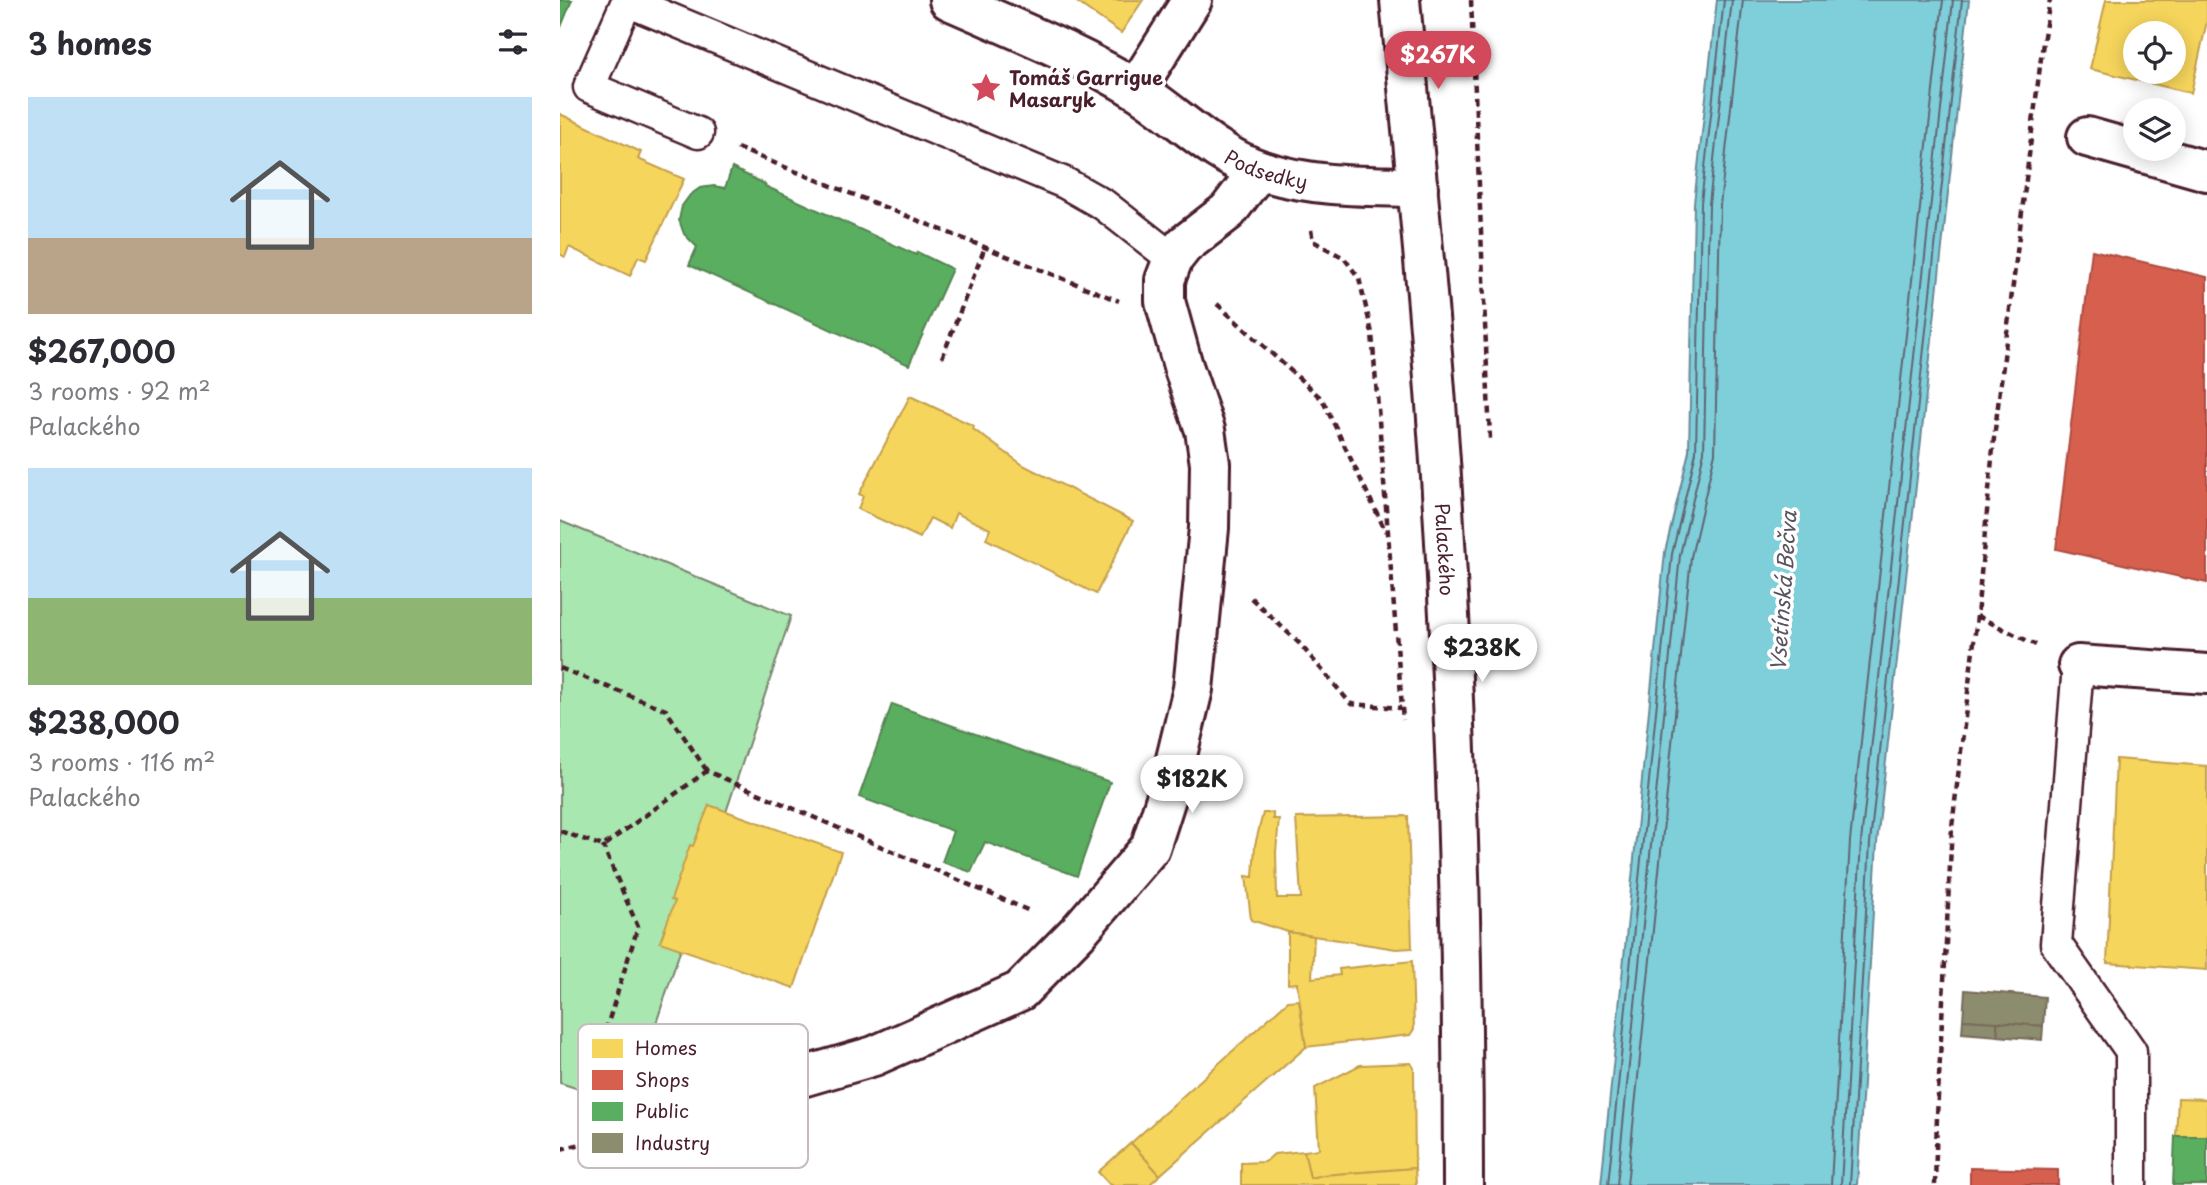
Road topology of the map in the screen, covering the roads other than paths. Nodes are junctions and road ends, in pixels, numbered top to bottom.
1 (949, 0) edge
2 (1192, 0) edge
3 (1400, 0) edge
4 (1136, 89) junction
5 (698, 133) road end
6 (2087, 137) dead end
7 (1259, 170) junction
8 (2207, 171) edge
9 (1418, 187) junction
10 (1173, 259) junction
11 (2078, 665) joint
12 (2207, 674) edge
13 (808, 1075) edge
14 (1463, 1185) edge
15 (2131, 1185) edge

1 - 4 street, Podsedky
2 - 4 street
3 - 9 street, Palackého
4 - 7 street, Podsedky
5 - 10 lane
6 - 8 street
7 - 9 street, Podsedky
7 - 10 street
9 - 14 street, Palackého
10 - 13 street
11 - 12 street
11 - 15 lane

